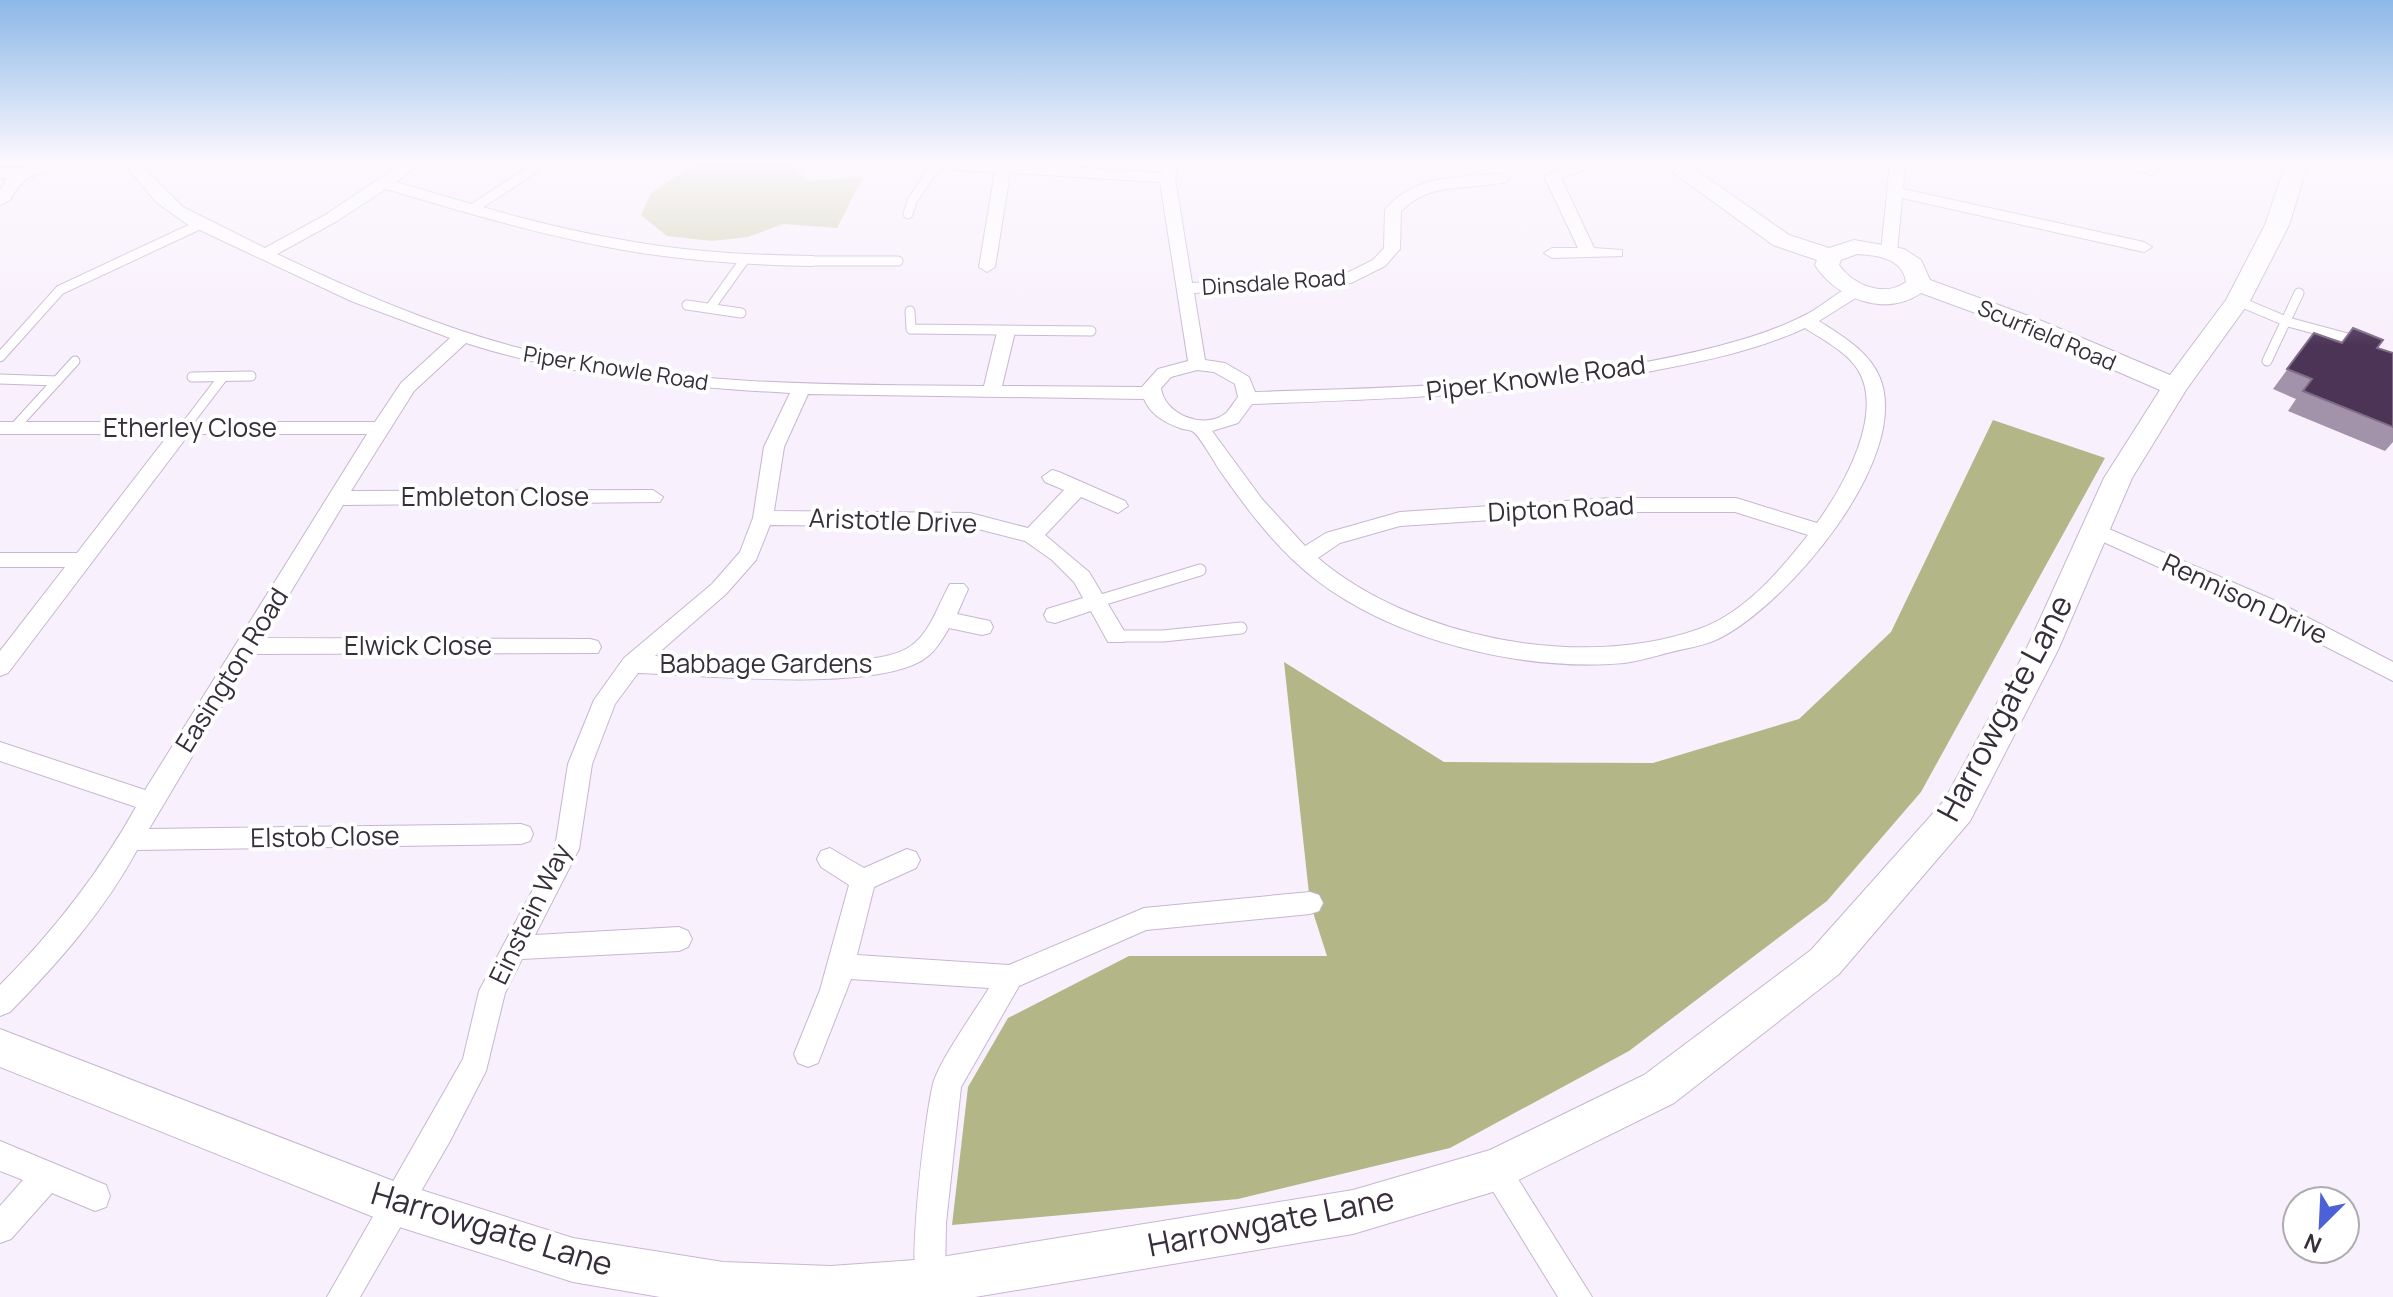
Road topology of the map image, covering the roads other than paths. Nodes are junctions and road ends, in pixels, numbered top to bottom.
1 (318, 224) edge
2 (530, 224) edge
3 (994, 224) edge
4 (1175, 224) edge
5 (1393, 224) edge
6 (1574, 224) edge
7 (1757, 224) edge
8 (1892, 224) edge
9 (2035, 224) edge
10 (2277, 224) edge
11 (199, 225) joint
12 (2144, 248) dead end
13 (1889, 252) junction
14 (1552, 253) dead end
15 (1588, 253) junction
16 (1616, 253) dead end
17 (265, 254) junction
18 (1830, 256) junction
19 (745, 259) junction
20 (813, 261) joint
21 (898, 261) dead end
22 (987, 267) dead end
23 (1918, 284) junction
24 (1183, 289) junction
25 (1856, 290) junction
26 (2299, 293) dead end
27 (2238, 301) junction
28 (687, 305) dead end
29 (710, 308) junction
30 (910, 311) dead end
31 (741, 313) dead end
32 (1808, 322) junction
33 (2288, 322) junction
34 (1091, 331) dead end
35 (1006, 332) junction
36 (462, 337) junction
37 (2371, 352) edge
38 (0, 357) edge
39 (75, 361) dead end
40 (2267, 361) dead end
41 (1197, 364) junction
42 (251, 376) dead end
43 (192, 377) dead end
44 (223, 377) junction
45 (0, 379) edge
46 (57, 381) junction
47 (2175, 387) junction
48 (801, 388) junction
49 (992, 391) junction
50 (1150, 393) junction
51 (1247, 398) junction
52 (1198, 425) junction
53 (7, 428) edge
54 (184, 428) junction
55 (380, 428) junction
56 (1052, 477) dead end
57 (1078, 488) junction
58 (653, 497) dead end
59 (338, 498) junction
60 (1118, 506) dead end
61 (763, 518) junction
62 (2095, 530) junction
63 (1822, 532) junction
64 (1032, 536) junction
65 (1304, 557) junction
66 (0, 560) edge
67 (80, 560) junction
68 (1200, 570) dead end
69 (957, 589) dead end
70 (1095, 602) junction
71 (1055, 615) dead end
72 (944, 619) junction
73 (982, 627) dead end
74 (1241, 628) dead end
75 (1116, 636) joint
76 (246, 646) junction
77 (590, 647) dead end
78 (632, 664) junction
79 (0, 667) edge
80 (2393, 672) edge
81 (0, 751) edge
82 (151, 802) junction
83 (521, 834) dead end
84 (129, 840) junction
85 (830, 859) dead end
86 (907, 860) dead end
87 (863, 880) junction
88 (1310, 903) dead end
89 (679, 939) dead end
90 (514, 948) junction
91 (842, 966) junction
92 (1010, 977) junction
93 (0, 1003) edge
94 (0, 1048) edge
95 (808, 1054) dead end
96 (0, 1156) edge
97 (1496, 1170) junction
98 (47, 1176) junction
99 (95, 1196) dead end
100 (396, 1204) junction
101 (0, 1228) edge
102 (929, 1282) junction
103 (343, 1297) edge
104 (1576, 1297) edge

1 - 17 street
2 - 19 street
3 - 22 street
4 - 24 street
5 - 24 street, Dinsdale Road
6 - 15 street
7 - 18 street
8 - 13 street
9 - 12 street
10 - 27 street, Harrowgate Lane
11 - 17 street, Piper Knowle Road
11 - 38 lane
13 - 18 street
13 - 23 street
14 - 15 street
15 - 16 street
17 - 36 street, Piper Knowle Road
18 - 25 street
19 - 20 street
19 - 29 lane
20 - 21 lane
23 - 25 street
23 - 47 street, Scurfield Road
24 - 41 street
25 - 32 street, Piper Knowle Road
26 - 33 lane
27 - 33 lane
27 - 47 street, Harrowgate Lane
28 - 29 lane
29 - 31 lane
30 - 35 lane
32 - 51 street, Piper Knowle Road
32 - 63 street
33 - 37 lane
33 - 40 lane
34 - 35 lane
35 - 49 street
36 - 48 street, Piper Knowle Road
36 - 55 street, Easington Road
39 - 46 lane
41 - 50 street
41 - 51 street
42 - 44 lane
43 - 44 lane
44 - 54 lane
45 - 46 lane
46 - 53 lane
47 - 62 street, Harrowgate Lane
48 - 49 street, Piper Knowle Road
48 - 61 street, Einstein Way
49 - 50 street, Piper Knowle Road
50 - 52 street
51 - 52 street
52 - 65 street
53 - 54 street, Etherley Close
54 - 55 street, Etherley Close
54 - 67 street
55 - 59 street, Easington Road
56 - 57 street
57 - 60 street
57 - 64 street
58 - 59 street, Embleton Close
59 - 76 street, Easington Road
61 - 64 street, Aristotle Drive
61 - 78 street, Einstein Way
62 - 80 street, Rennison Drive
62 - 97 street, Harrowgate Lane
63 - 65 street, Dipton Road
63 - 65 street
64 - 70 street, Aristotle Drive
66 - 67 street
67 - 79 street
68 - 70 lane
69 - 72 street, Babbage Gardens
70 - 71 street
70 - 75 street, Aristotle Drive
72 - 73 street
72 - 78 street, Babbage Gardens
74 - 75 lane
76 - 77 street, Elwick Close
76 - 82 street, Easington Road
78 - 90 street, Einstein Way
81 - 82 street
82 - 84 street, Easington Road
83 - 84 street, Elstob Close
84 - 93 street, Easington Road
85 - 87 street
86 - 87 street
87 - 91 street
88 - 92 street
89 - 90 street
90 - 100 street, Einstein Way
91 - 92 street
91 - 95 street
92 - 102 street
94 - 100 street, Harrowgate Lane
96 - 98 street
97 - 102 street, Harrowgate Lane
97 - 104 street
98 - 99 street
98 - 101 street
100 - 102 street, Harrowgate Lane
100 - 103 street, Einstein Way

